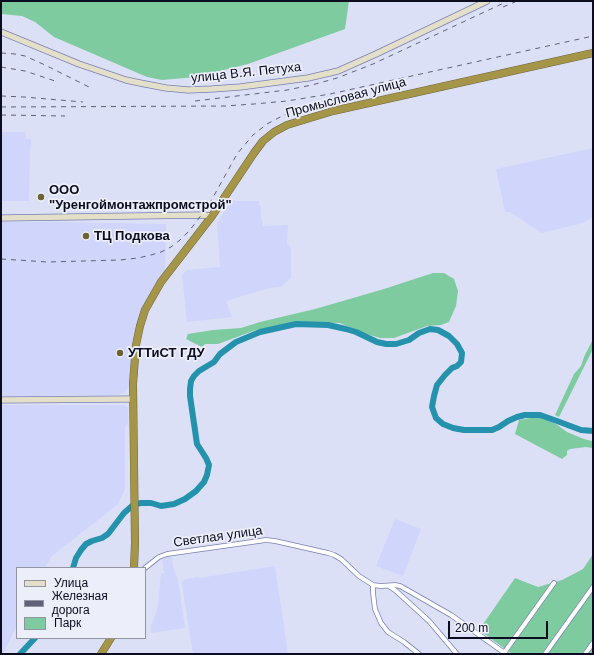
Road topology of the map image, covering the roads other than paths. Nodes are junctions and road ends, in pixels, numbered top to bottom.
1 (486, 1) edge
2 (1, 32) edge
3 (593, 53) edge
4 (212, 216) junction
5 (1, 218) edge
6 (133, 399) junction
7 (1, 400) edge
8 (134, 567) edge
9 (146, 567) edge
10 (554, 583) dead end
11 (373, 585) junction
12 (389, 586) junction
13 (593, 587) edge
14 (110, 639) edge
15 (593, 643) edge
16 (505, 653) edge
17 (101, 654) edge
18 (419, 654) edge
19 (457, 654) edge
20 (545, 654) edge
21 (585, 654) edge

1 - 2 street, улица В.Я. Петуха
3 - 4 highway, Промысловая улица
4 - 5 street
4 - 6 highway, Промысловая улица
6 - 7 street
6 - 8 highway, Промысловая улица
9 - 11 street, Светлая улица
10 - 16 street
11 - 12 street
11 - 18 street
12 - 16 street
12 - 19 street
13 - 20 street
14 - 17 highway
15 - 21 street

